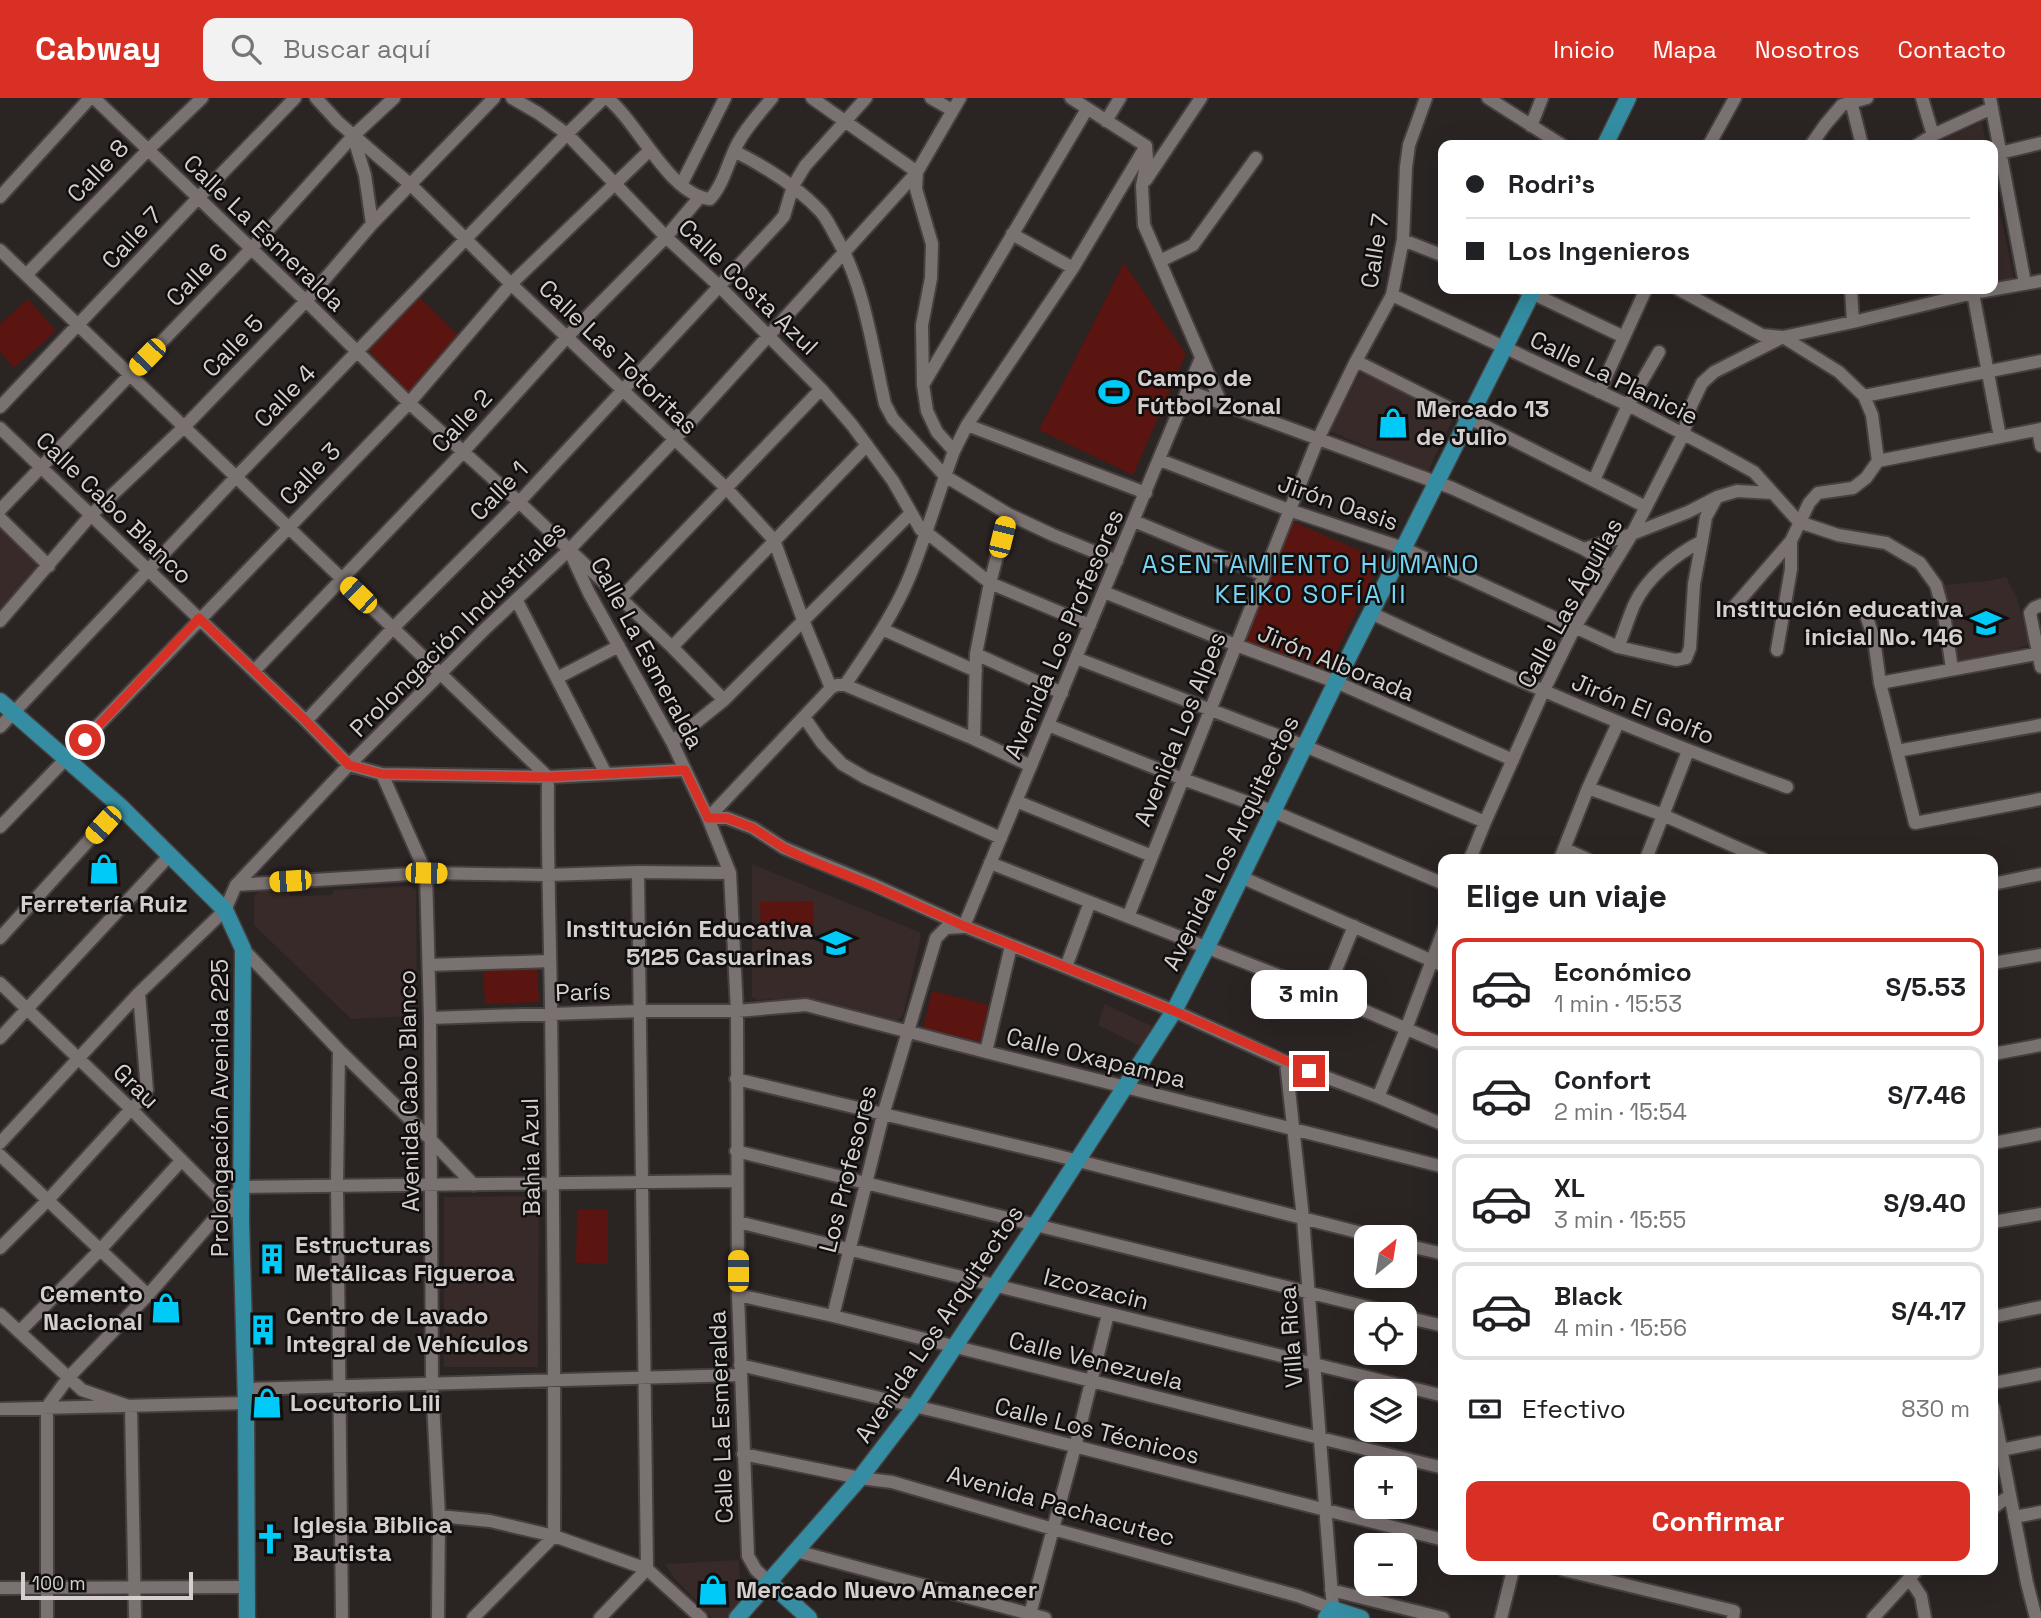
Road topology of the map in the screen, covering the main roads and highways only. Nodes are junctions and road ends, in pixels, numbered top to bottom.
1 (1628, 98) edge
2 (1607, 140) edge
3 (1528, 294) edge
4 (0, 701) edge
5 (769, 1582) junction
6 (1330, 1614) edge
7 (247, 1618) edge
8 (737, 1618) edge
9 (809, 1618) edge
10 (1361, 1618) edge

1 - 2 main road
3 - 5 main road, Avenida Los Arquitectos
4 - 7 main road, Prolongación Avenida 225
5 - 8 main road, Avenida Los Arquitectos
5 - 9 main road
6 - 10 main road, Avenida Pachacutec

